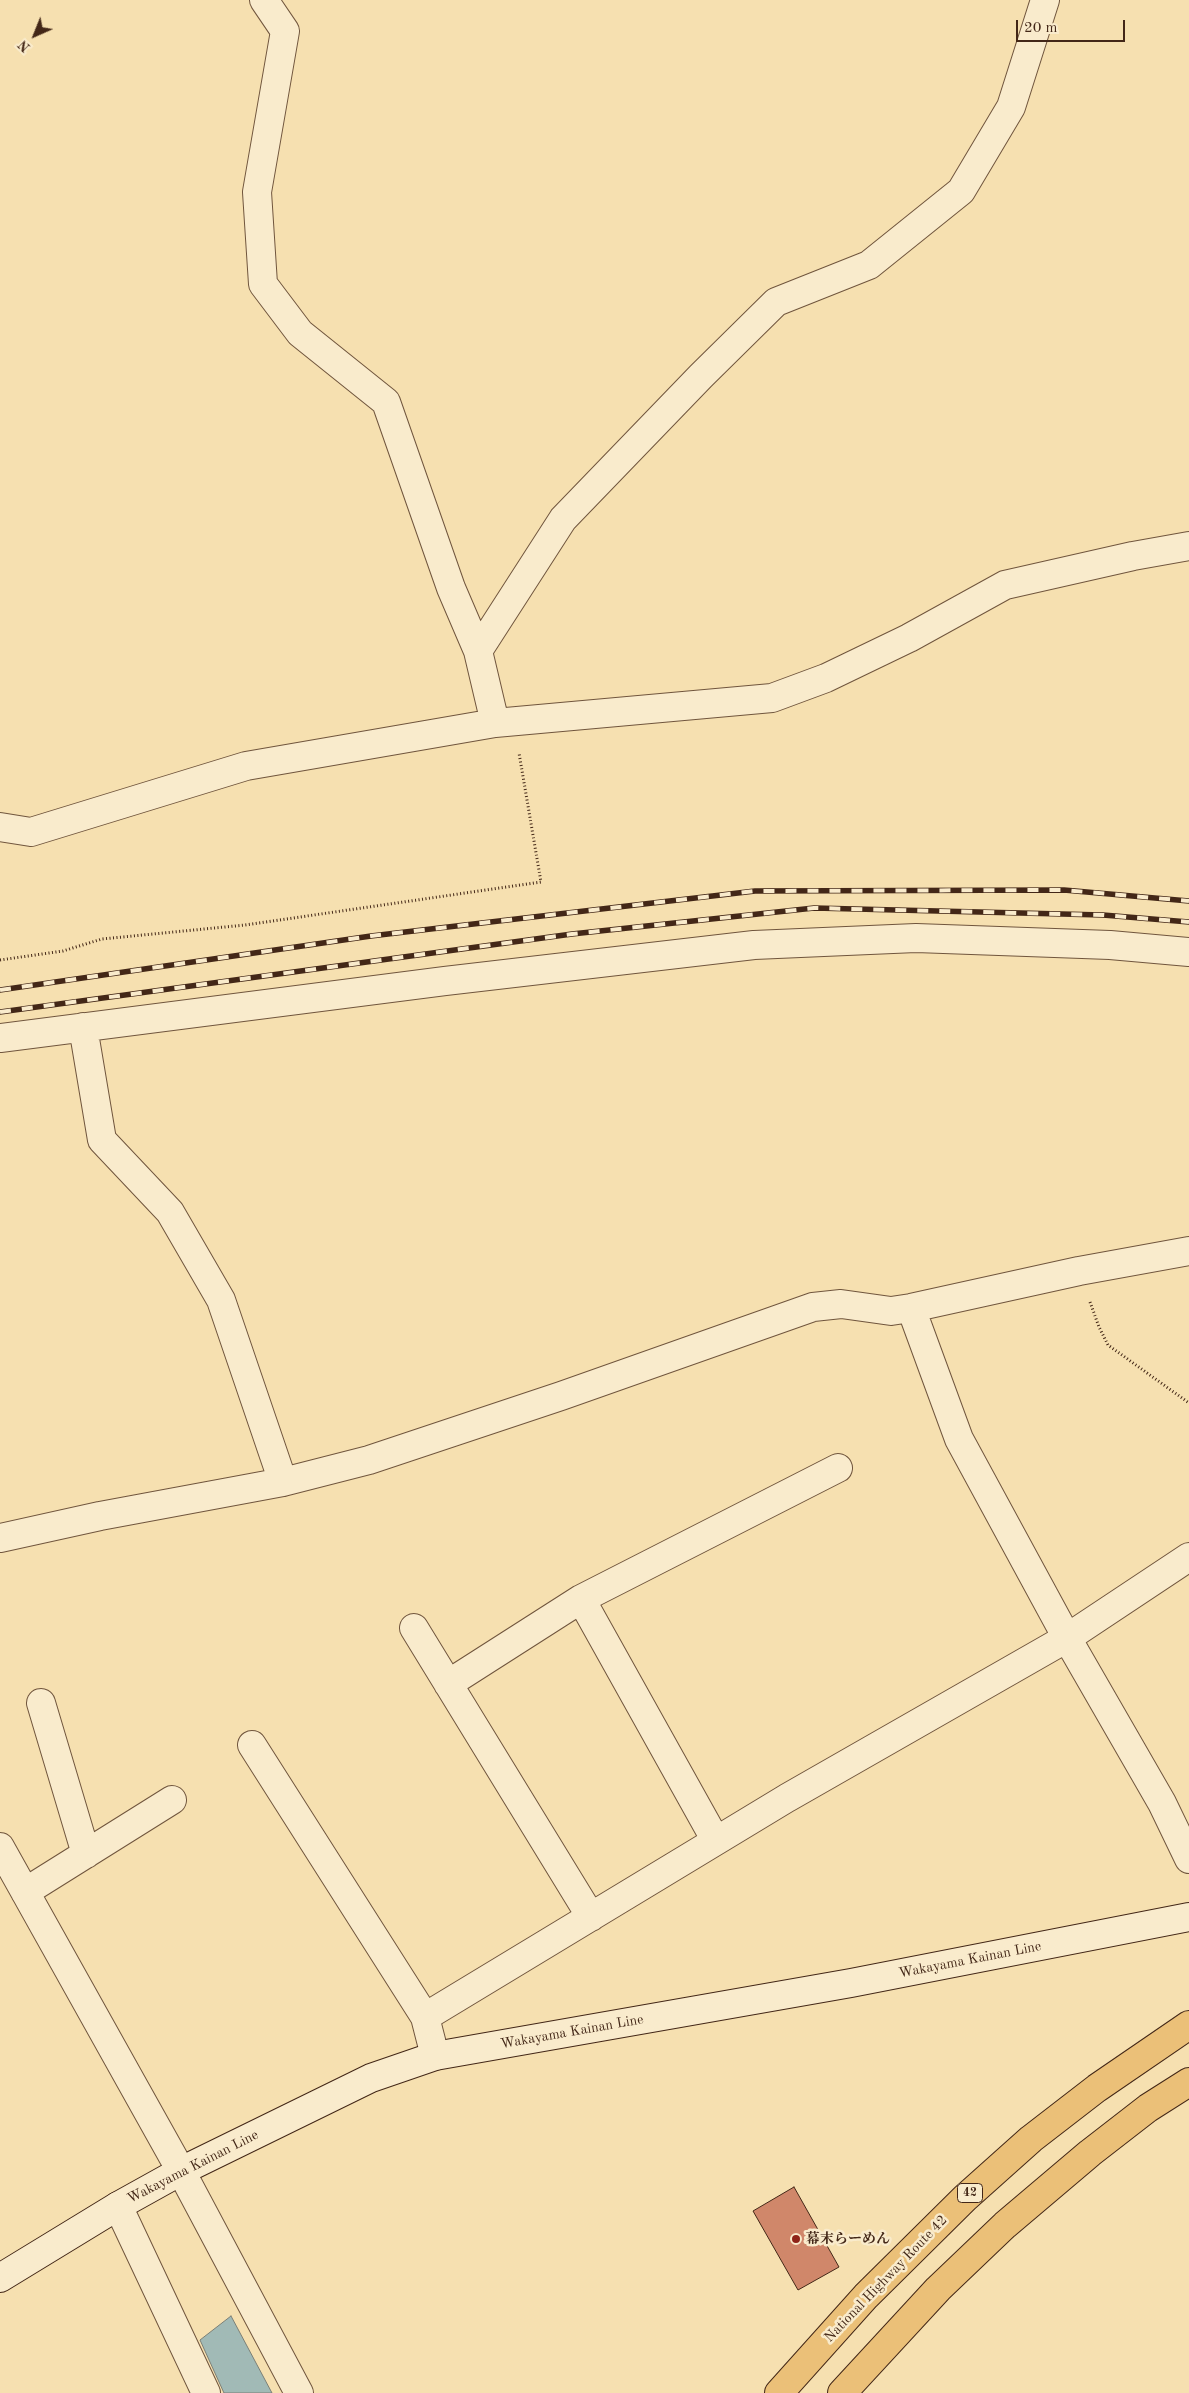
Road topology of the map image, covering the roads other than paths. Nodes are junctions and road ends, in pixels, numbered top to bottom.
1 (264, 0) edge
2 (1045, 0) edge
3 (1189, 546) edge
4 (478, 651) junction
5 (504, 722) junction
6 (0, 828) edge
7 (1189, 952) edge
8 (83, 1026) junction
9 (0, 1038) edge
10 (1189, 1251) edge
11 (911, 1308) junction
12 (838, 1468) dead end
13 (283, 1482) junction
14 (0, 1538) edge
15 (1189, 1557) edge
16 (581, 1599) junction
17 (414, 1628) dead end
18 (1067, 1638) junction
19 (448, 1684) junction
20 (41, 1703) dead end
21 (252, 1745) dead end
22 (172, 1800) dead end
23 (716, 1841) junction
24 (0, 1847) edge
25 (86, 1854) junction
26 (1189, 1859) edge
27 (25, 1892) junction
28 (591, 1917) junction
29 (1189, 1917) edge
30 (425, 2017) junction
31 (1189, 2025) edge
32 (435, 2056) junction
33 (1189, 2082) edge
34 (181, 2171) junction
35 (118, 2206) junction
36 (0, 2278) edge
37 (206, 2393) edge
38 (299, 2393) edge
39 (779, 2393) edge
40 (842, 2393) edge

1 - 4 street
2 - 4 street
3 - 5 street
4 - 5 street
5 - 6 street
7 - 8 street
8 - 9 street
8 - 13 street
10 - 11 street
11 - 13 street
11 - 18 street
12 - 16 street
13 - 14 street
15 - 18 street
16 - 19 street
16 - 23 street
17 - 19 street
18 - 23 street
18 - 26 street
19 - 28 street
20 - 25 street
21 - 30 street
22 - 25 street
23 - 28 street
24 - 27 street
25 - 27 street
27 - 34 street
28 - 30 street
29 - 32 street, Wakayama Kainan Line
30 - 32 street
31 - 39 highway, National Highway Route 42 / 42
32 - 34 street, Wakayama Kainan Line
33 - 40 highway
34 - 35 street, Wakayama Kainan Line
34 - 38 street
35 - 36 street, Wakayama Kainan Line
35 - 37 street

